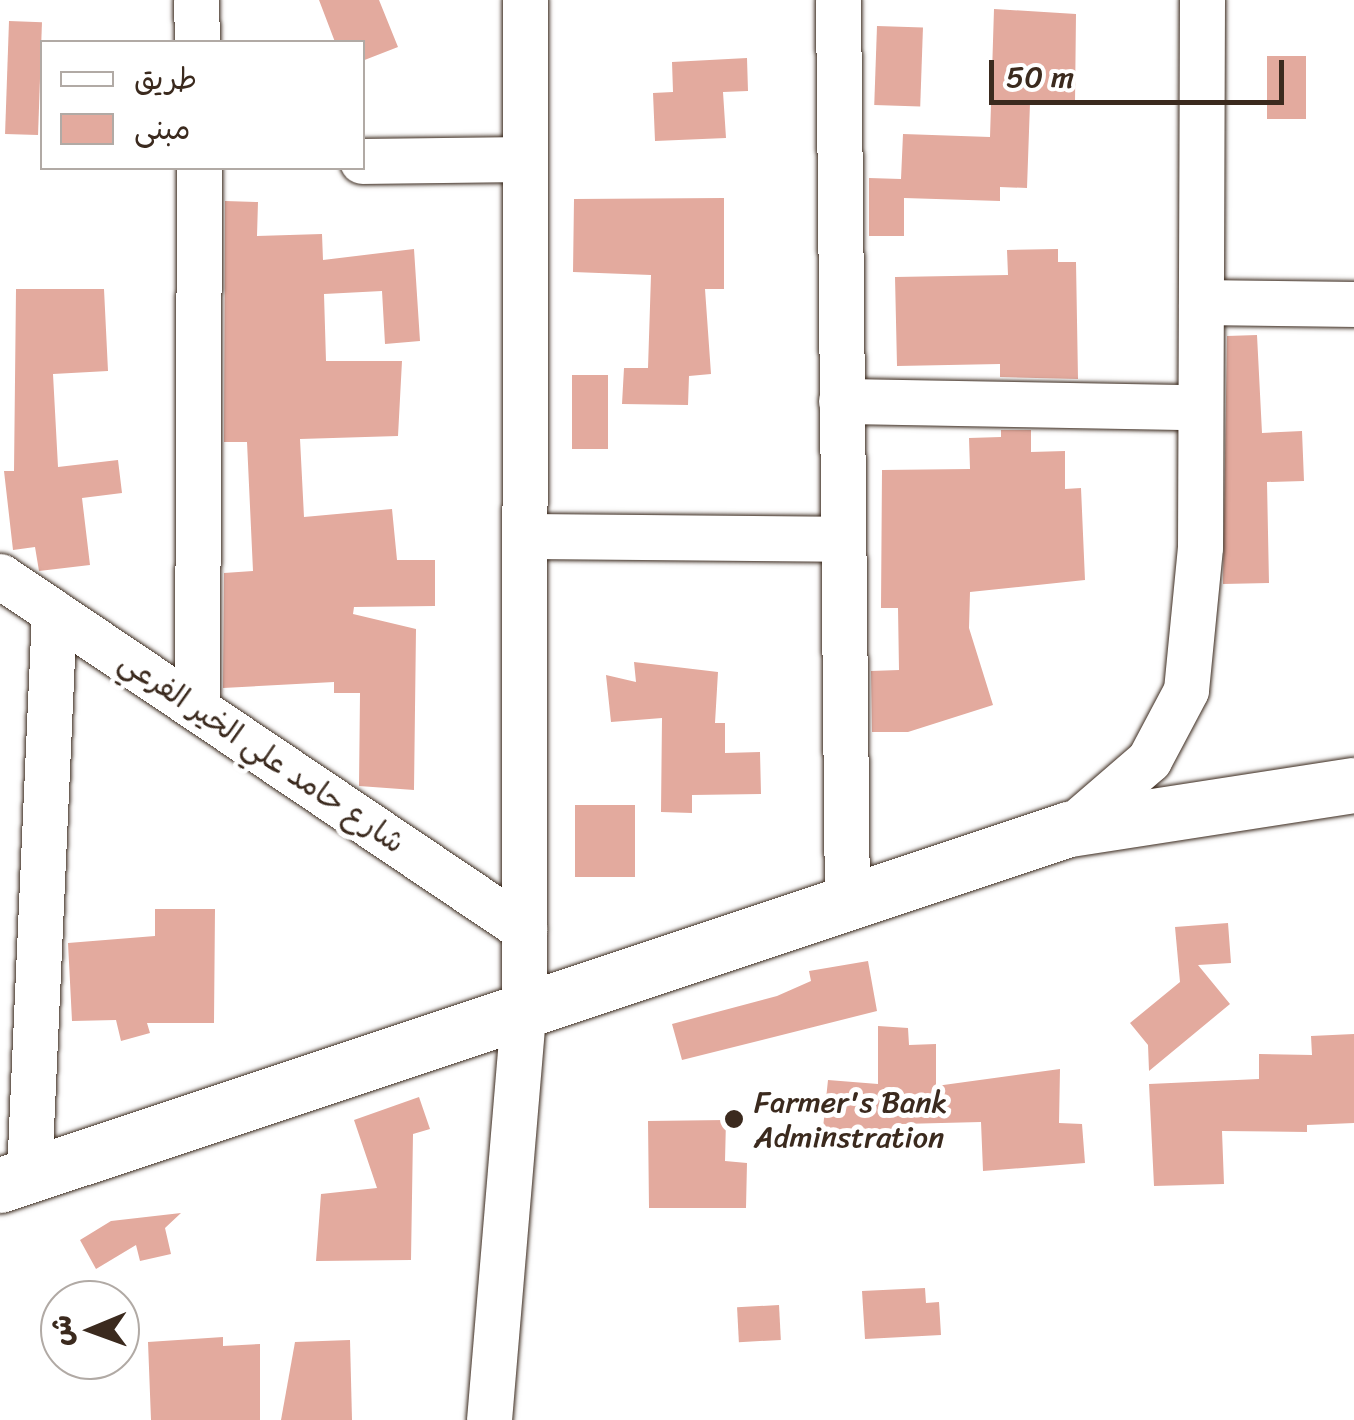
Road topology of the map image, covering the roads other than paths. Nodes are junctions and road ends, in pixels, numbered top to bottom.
1 (196, 0) edge
2 (525, 0) edge
3 (838, 0) edge
4 (1202, 0) edge
5 (197, 40) edge
6 (524, 159) junction
7 (365, 161) edge
8 (200, 170) edge
9 (1200, 302) junction
10 (1354, 304) edge
11 (840, 401) junction
12 (1200, 407) junction
13 (524, 536) junction
14 (842, 540) junction
15 (0, 576) edge
16 (54, 613) junction
17 (197, 708) junction
18 (1354, 784) edge
19 (1069, 829) junction
20 (847, 898) junction
21 (524, 929) junction
22 (524, 1007) junction
23 (15, 1179) edge
24 (489, 1420) edge

1 - 5 street
2 - 6 street
3 - 11 street
4 - 9 street
6 - 7 street
6 - 13 street
8 - 17 street
9 - 10 street
9 - 12 street
11 - 12 street
11 - 14 street
12 - 19 street
13 - 14 street
13 - 21 street
14 - 20 street
15 - 16 street, شارع حامد علي الخير الفرعي
16 - 17 street, شارع حامد علي الخير الفرعي
16 - 23 street
17 - 21 street, شارع حامد علي الخير الفرعي
18 - 19 main road
19 - 20 main road
20 - 22 main road
21 - 22 street
22 - 23 main road
22 - 24 street

